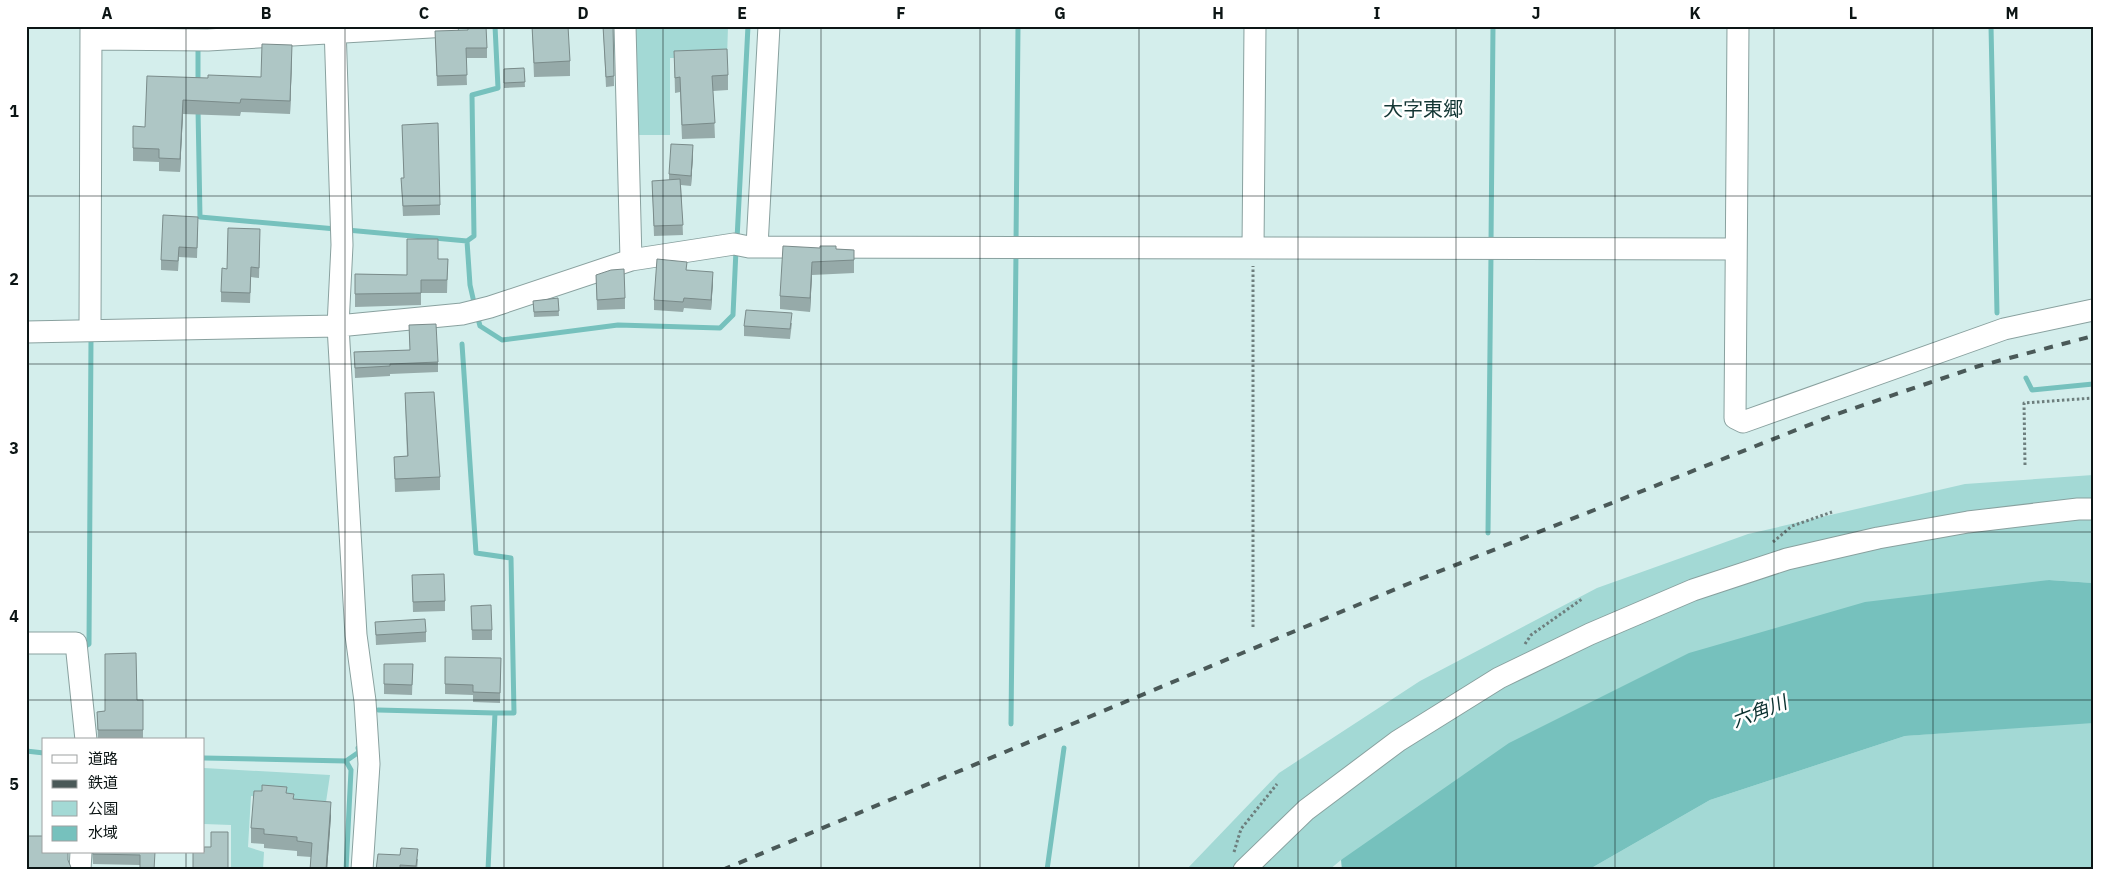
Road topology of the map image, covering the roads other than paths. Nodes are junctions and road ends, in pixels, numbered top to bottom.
1 (448, 26) edge
2 (626, 26) edge
3 (769, 26) edge
4 (1256, 26) edge
5 (1738, 26) edge
6 (335, 30) edge
7 (91, 32) edge
8 (747, 246) junction
9 (1253, 248) junction
10 (1736, 249) junction
11 (631, 260) junction
12 (2093, 310) edge
13 (338, 326) junction
14 (90, 330) junction
15 (26, 332) edge
16 (2093, 509) edge
17 (26, 643) edge
18 (86, 738) edge
19 (81, 854) edge
20 (1239, 862) edge
21 (80, 870) edge
22 (362, 870) edge

1 - 6 street
2 - 11 street
3 - 8 street
4 - 9 street
5 - 10 street
6 - 7 street
6 - 13 street
7 - 14 street
8 - 9 street
8 - 11 street
9 - 10 street
10 - 12 street
11 - 13 street
13 - 14 street
13 - 22 street
14 - 15 street
16 - 20 street
17 - 18 street
19 - 21 street

